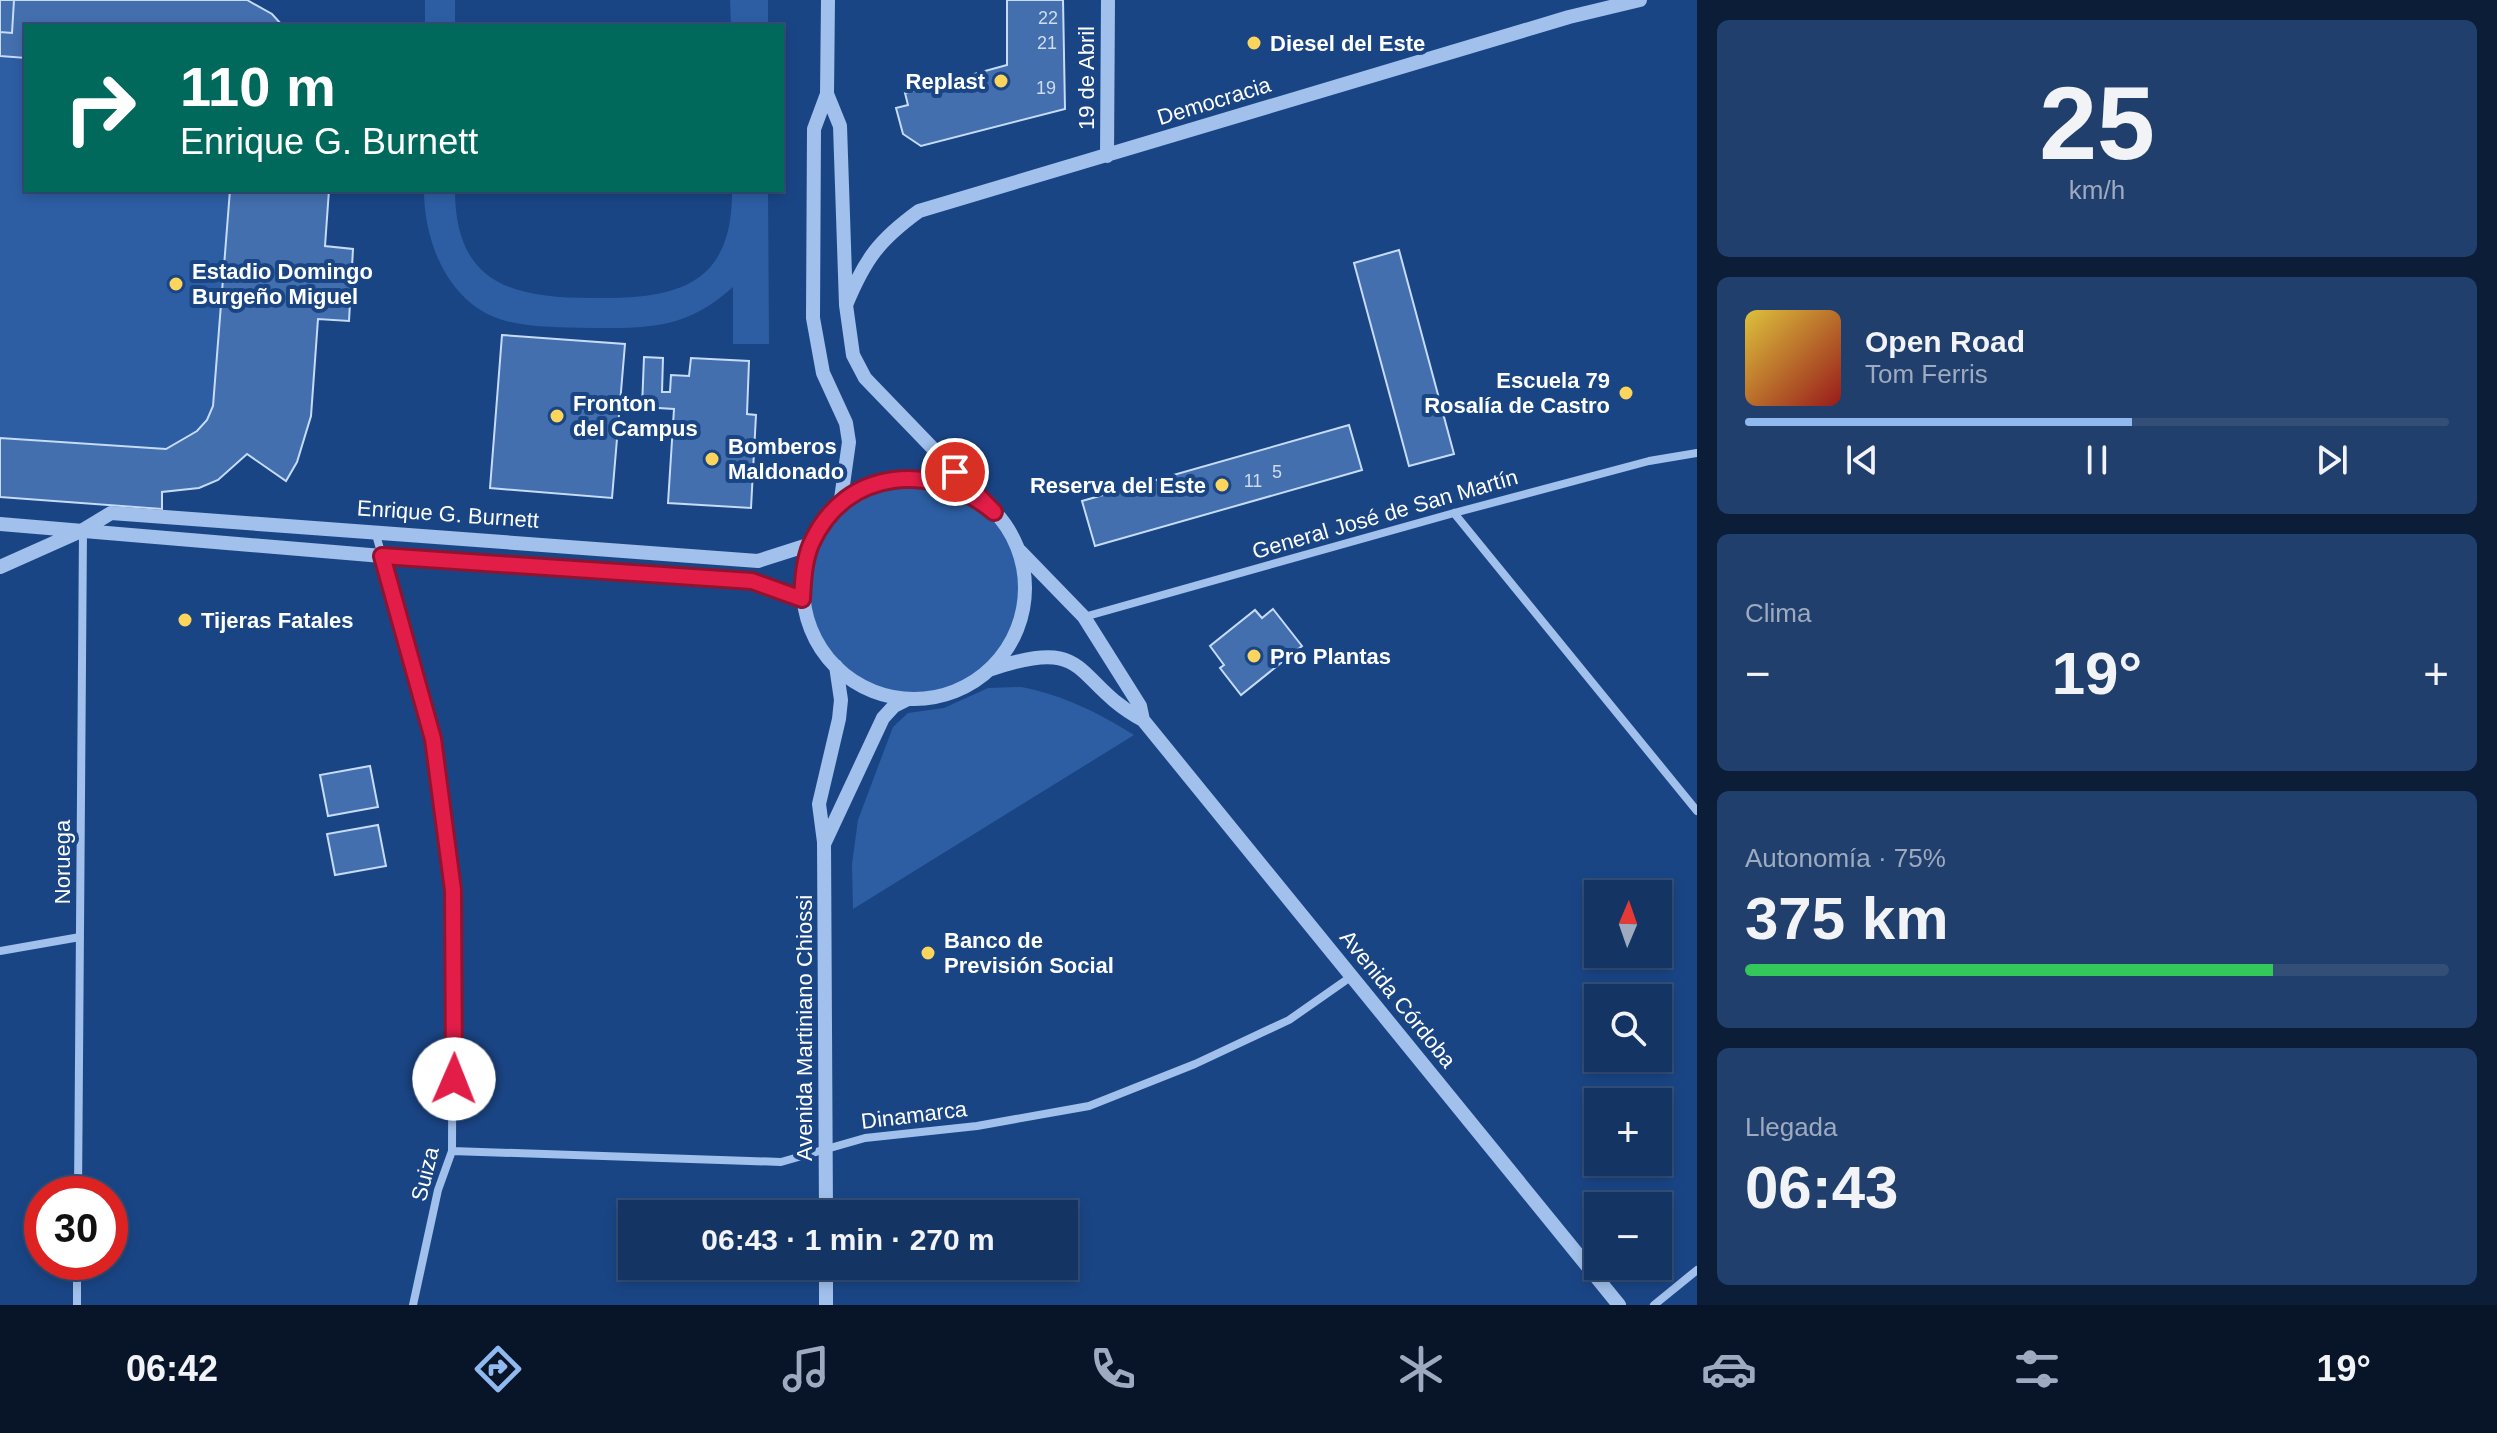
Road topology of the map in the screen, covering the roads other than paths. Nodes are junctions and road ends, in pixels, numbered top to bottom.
1 (828, 0) edge
2 (1108, 0) edge
3 (1576, 0) edge
4 (1640, 0) edge
5 (1569, 17) junction
6 (827, 94) junction
7 (1107, 156) junction
8 (846, 305) junction
9 (1697, 453) edge
10 (840, 506) junction
11 (994, 512) junction
12 (1454, 513) junction
13 (0, 524) edge
14 (83, 530) junction
15 (375, 530) junction
16 (811, 544) junction
17 (1018, 550) junction
18 (382, 556) junction
19 (0, 567) edge
20 (802, 599) junction
21 (1084, 617) junction
22 (836, 666) junction
23 (989, 670) junction
24 (908, 699) junction
25 (1143, 720) junction
26 (1697, 811) edge
27 (824, 842) junction
28 (80, 937) junction
29 (0, 951) edge
30 (1352, 976) junction
31 (827, 1149) junction
32 (452, 1151) junction
33 (78, 1176) edge
34 (826, 1200) edge
35 (1697, 1270) edge
36 (77, 1280) edge
37 (826, 1280) edge
38 (77, 1305) edge
39 (413, 1305) edge
40 (826, 1305) edge
41 (1619, 1305) edge
42 (1654, 1305) edge

1 - 6 street
2 - 7 street, 19 de Abril
3 - 5 street
4 - 5 street, Democracia
5 - 7 street, Democracia
6 - 8 street
6 - 10 street
7 - 8 street, Democracia
8 - 11 street
9 - 12 street, General José de San Martín
10 - 11 street
10 - 16 street
11 - 17 street
12 - 21 street, General José de San Martín
12 - 26 street
13 - 14 street, Enrique G. Burnett
14 - 15 street, Enrique G. Burnett
14 - 18 street, Enrique G. Burnett
14 - 19 street
14 - 28 street, Noruega
15 - 16 street, Enrique G. Burnett
15 - 18 street, Suiza
16 - 20 street
17 - 21 street, Avenida Córdoba
17 - 23 street
18 - 20 street, Enrique G. Burnett
18 - 32 street, Suiza
20 - 22 street
21 - 25 street, Avenida Córdoba
22 - 24 street
22 - 27 street, Avenida Martiniano Chiossi
23 - 24 street
23 - 25 street, Avenida Córdoba
24 - 27 street, Avenida Martiniano Chiossi
25 - 30 street, Avenida Córdoba
27 - 31 street, Avenida Martiniano Chiossi
28 - 29 street
28 - 33 street, Noruega
30 - 31 street, Dinamarca
30 - 41 street, Avenida Córdoba
31 - 32 street, Dinamarca
31 - 34 street, Avenida Martiniano Chiossi
32 - 39 street, Suiza
35 - 42 street
36 - 38 street
37 - 40 street

